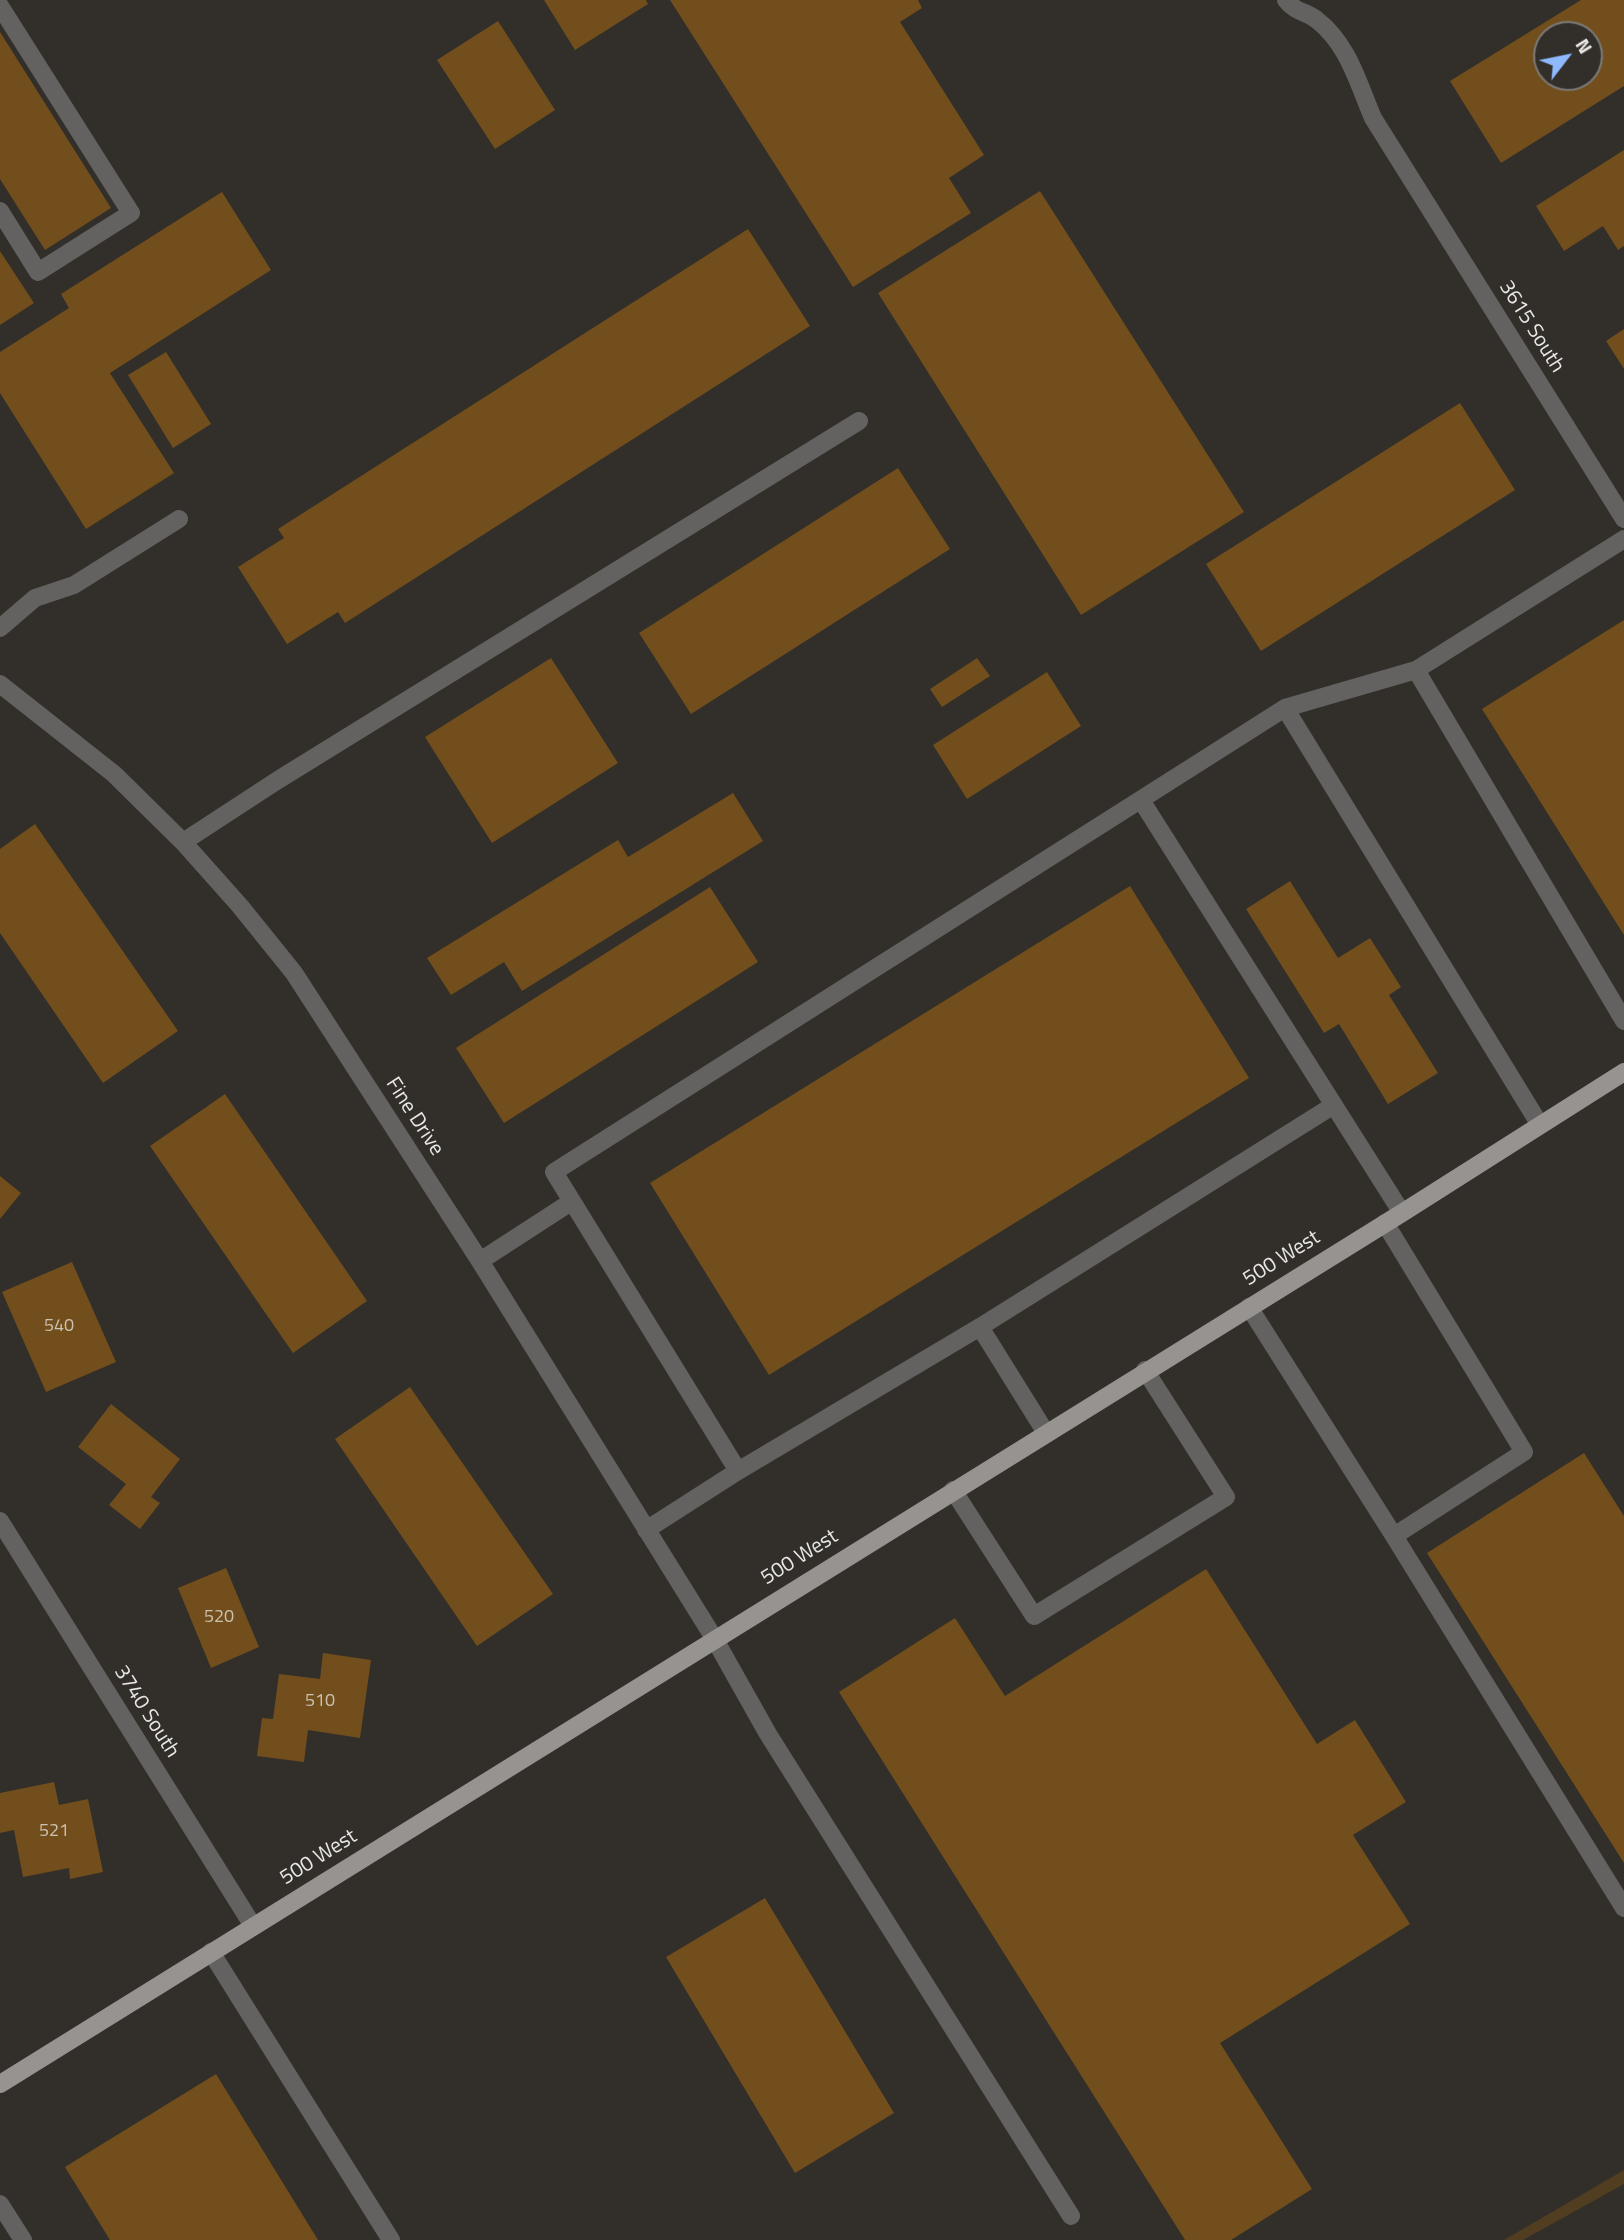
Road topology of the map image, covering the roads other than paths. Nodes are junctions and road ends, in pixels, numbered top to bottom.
1 (1286, 0) edge
2 (0, 6) edge
3 (0, 211) edge
4 (859, 421) dead end
5 (179, 519) dead end
6 (1624, 519) edge
7 (1624, 539) edge
8 (0, 628) edge
9 (1416, 670) junction
10 (0, 684) edge
11 (1285, 708) junction
12 (1141, 800) junction
13 (183, 842) junction
14 (1624, 1021) edge
15 (1624, 1072) edge
16 (1335, 1105) junction
17 (1540, 1125) junction
18 (571, 1202) junction
19 (1402, 1213) junction
20 (1385, 1223) junction
21 (480, 1261) junction
22 (1249, 1307) junction
23 (980, 1327) junction
24 (1146, 1370) junction
25 (1045, 1433) junction
26 (738, 1471) junction
27 (953, 1490) junction
28 (0, 1521) edge
29 (646, 1530) junction
30 (1394, 1536) junction
31 (714, 1638) junction
32 (1624, 1908) edge
33 (253, 1926) junction
34 (211, 1952) junction
35 (0, 2084) edge
36 (0, 2204) edge
37 (1071, 2216) dead end
38 (23, 2240) edge
39 (391, 2240) edge

1 - 6 street, 3615 South
2 - 3 street
4 - 13 street
5 - 8 street
7 - 9 street
9 - 11 street
9 - 14 street
10 - 13 street, Fine Drive
11 - 12 street
11 - 17 street
12 - 16 street
12 - 18 street
13 - 21 street, Fine Drive
15 - 17 main road, 500 West
16 - 19 street
16 - 23 street
17 - 19 main road, 500 West
18 - 21 street
18 - 26 street
19 - 20 main road, 500 West
20 - 22 main road, 500 West
20 - 30 street
21 - 29 street, Fine Drive
22 - 24 main road, 500 West
22 - 30 street
23 - 25 street
23 - 26 street
24 - 25 main road, 500 West
24 - 27 street
25 - 27 main road, 500 West
26 - 29 street
27 - 31 main road, 500 West
28 - 33 street, 3740 South
29 - 31 street, Fine Drive
30 - 32 street
31 - 33 main road, 500 West
31 - 37 street, Fine Drive
33 - 34 main road, 500 West
34 - 35 main road, 500 West
34 - 39 street
36 - 38 street

